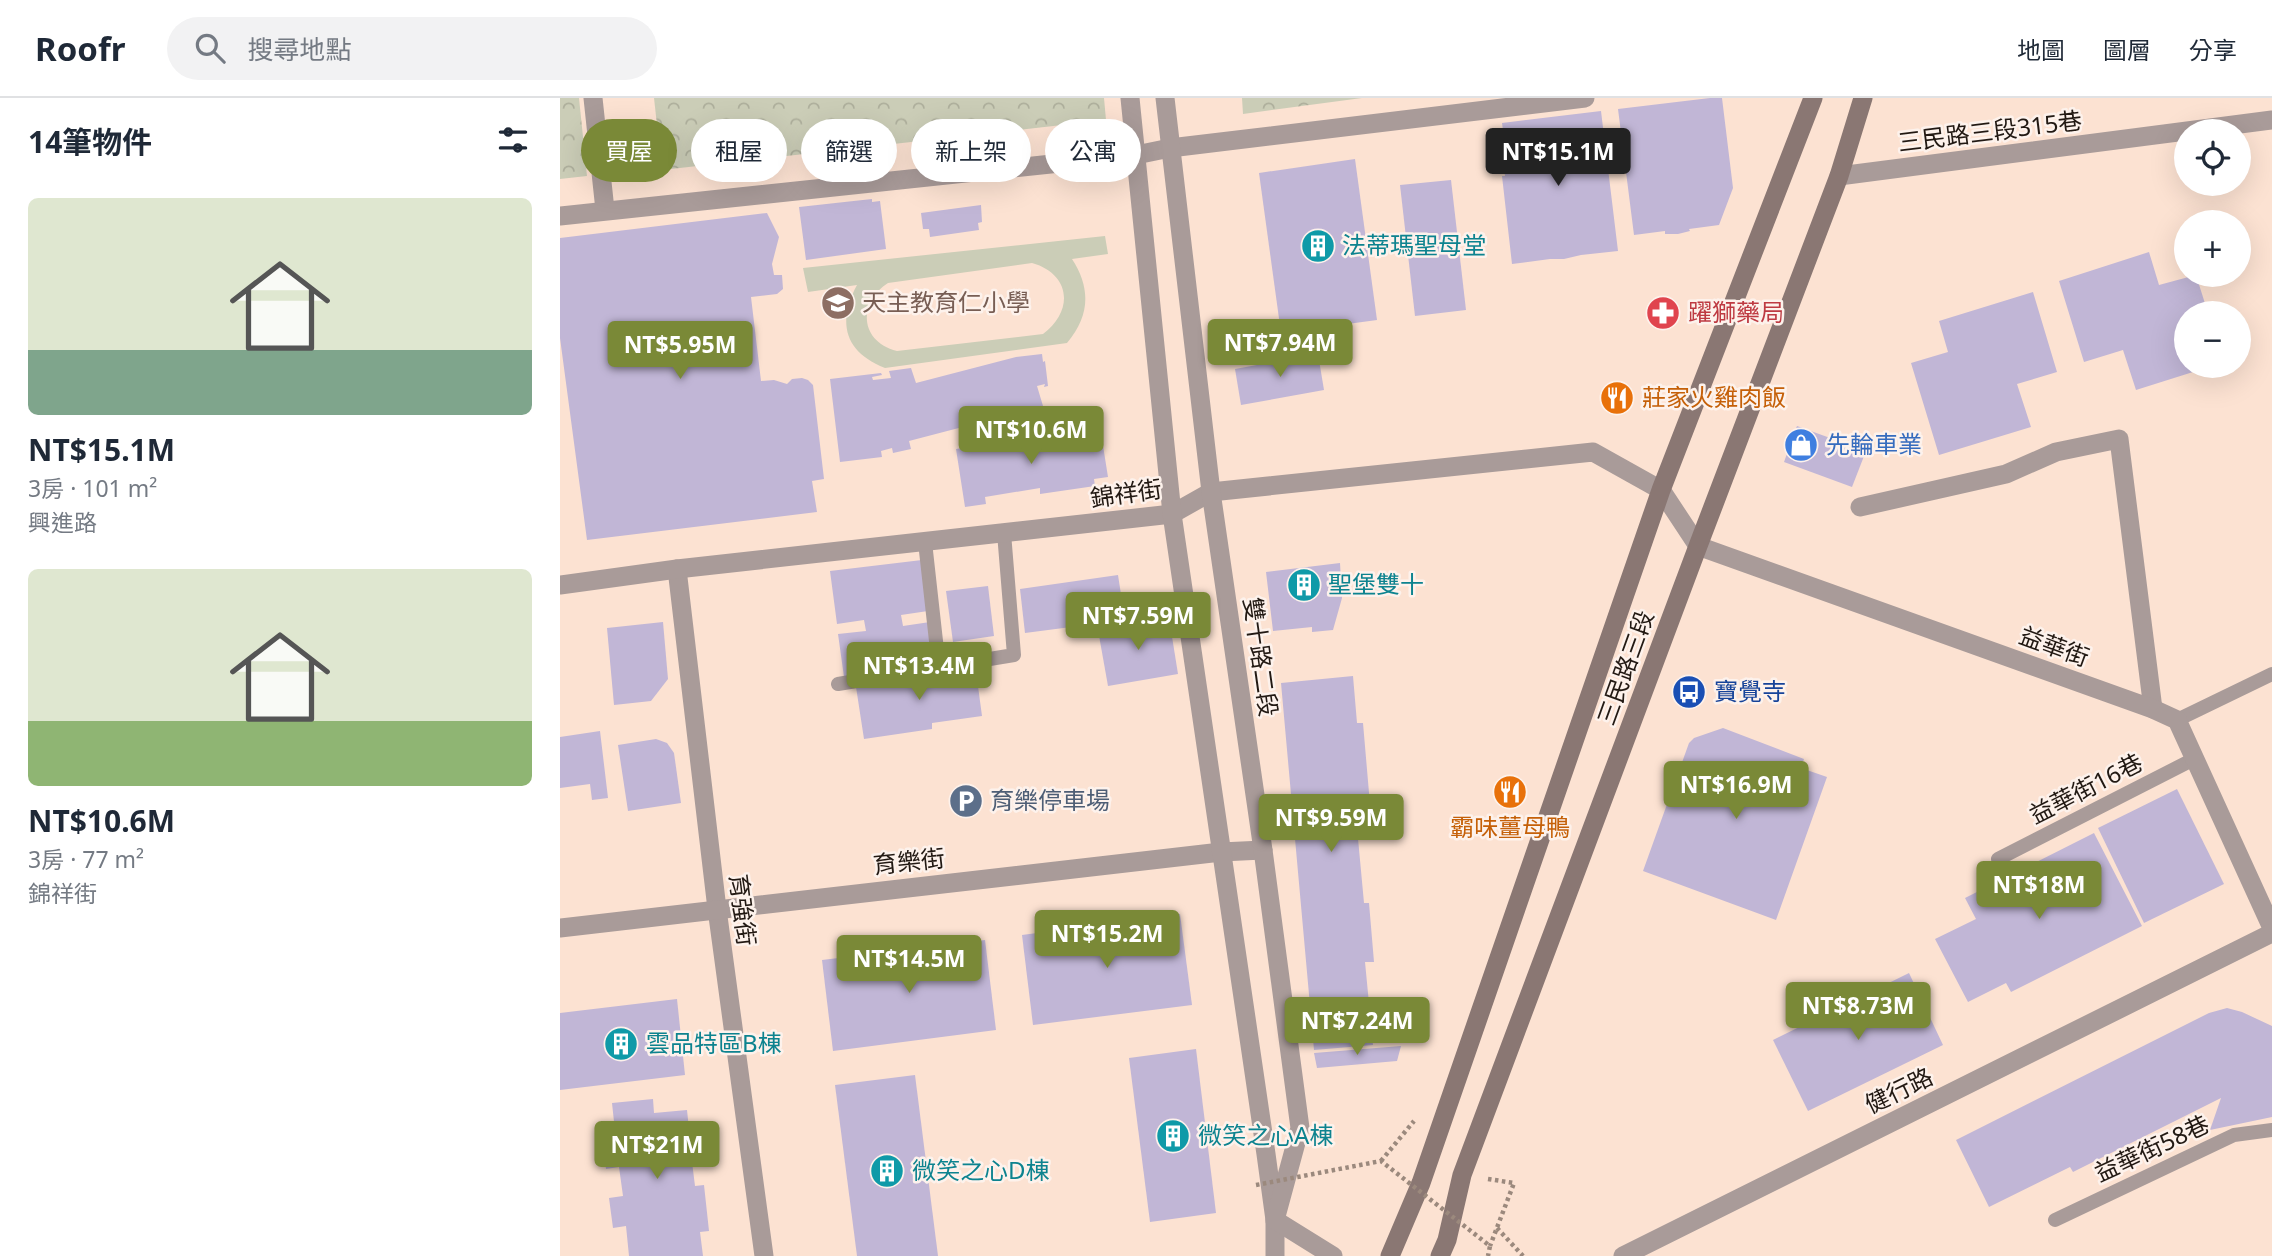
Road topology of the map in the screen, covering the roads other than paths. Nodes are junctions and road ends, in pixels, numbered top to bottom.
1 (593, 98) edge
2 (1130, 98) edge
3 (1165, 98) edge
4 (1585, 98) edge
5 (1813, 98) edge
6 (1863, 98) edge
7 (1132, 119) edge
8 (2272, 120) edge
9 (1170, 148) junction
10 (1141, 154) edge
11 (1045, 164) edge
12 (1839, 176) junction
13 (1139, 182) edge
14 (605, 210) junction
15 (560, 216) edge
16 (1661, 490) junction
17 (1211, 492) junction
18 (1860, 507) dead end
19 (1172, 514) junction
20 (1004, 533) junction
21 (925, 542) junction
22 (1698, 546) junction
23 (677, 569) junction
24 (560, 585) edge
25 (940, 668) junction
26 (2272, 674) edge
27 (838, 684) dead end
28 (2153, 709) junction
29 (2177, 720) junction
30 (2194, 759) junction
31 (1263, 850) junction
32 (1221, 852) junction
33 (1998, 859) dead end
34 (717, 909) junction
35 (560, 928) edge
36 (2272, 931) edge
37 (2272, 1129) edge
38 (1275, 1220) junction
39 (2055, 1220) dead end
40 (764, 1256) edge
41 (1275, 1256) edge
42 (1333, 1256) edge
43 (1390, 1256) edge
44 (1440, 1256) edge
45 (1623, 1256) edge

1 - 14 street
2 - 7 street, 雙十路二段
3 - 9 street, 雙十路二段
4 - 9 street
5 - 16 main road, 三民路三段
6 - 12 main road, 三民路三段
8 - 12 street, 三民路三段315巷
9 - 10 street
9 - 17 street, 雙十路二段
11 - 14 street
12 - 22 main road, 三民路三段
13 - 19 street, 雙十路二段
14 - 15 street
16 - 17 street, 錦祥街
16 - 22 street, 錦祥街
16 - 43 main road, 三民路三段
17 - 19 street, 錦祥街
17 - 31 street, 雙十路二段
18 - 28 street
19 - 20 street, 錦祥街
19 - 32 street, 雙十路二段
20 - 21 street, 錦祥街
20 - 25 lane
21 - 23 street, 錦祥街
21 - 25 lane
22 - 28 street, 益華街
22 - 44 main road, 三民路三段
23 - 24 street, 錦祥街
23 - 34 street, 育強街
25 - 27 lane
26 - 29 lane
28 - 29 street, 益華街
29 - 30 street
30 - 33 lane, 益華街16巷
30 - 36 street
31 - 32 street, 育樂街
31 - 38 street, 雙十路二段
32 - 34 street, 育樂街
32 - 38 street, 雙十路二段
34 - 35 street, 育樂街
34 - 40 street, 育強街
36 - 45 street, 健行路
37 - 39 lane, 益華街58巷
38 - 41 street, 雙十路二段
38 - 42 street

